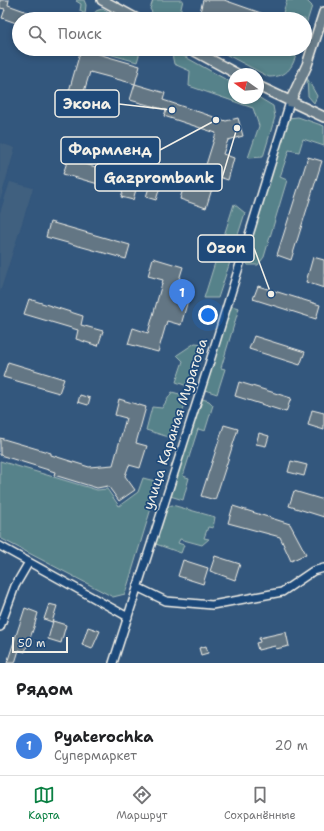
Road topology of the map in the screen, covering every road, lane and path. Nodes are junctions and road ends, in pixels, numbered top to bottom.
1 (102, 0) edge
2 (124, 12) edge
3 (324, 12) edge
4 (312, 49) edge
5 (204, 56) edge
6 (310, 56) edge
7 (228, 69) edge
8 (264, 89) edge
9 (290, 102) junction
10 (324, 117) edge
11 (0, 546) edge
12 (29, 562) junction
13 (324, 568) edge
14 (137, 587) junction
15 (128, 617) junction
16 (0, 628) edge
17 (113, 663) edge

1 - 2 main road
3 - 4 main road, улица Караная Муратова
5 - 7 main road
6 - 9 main road, улица Караная Муратова
8 - 9 main road
9 - 10 main road
9 - 14 street, улица Караная Муратова
11 - 12 street
12 - 15 street
12 - 16 street
13 - 14 street
14 - 15 street, улица Караная Муратова
15 - 17 street, улица Караная Муратова

